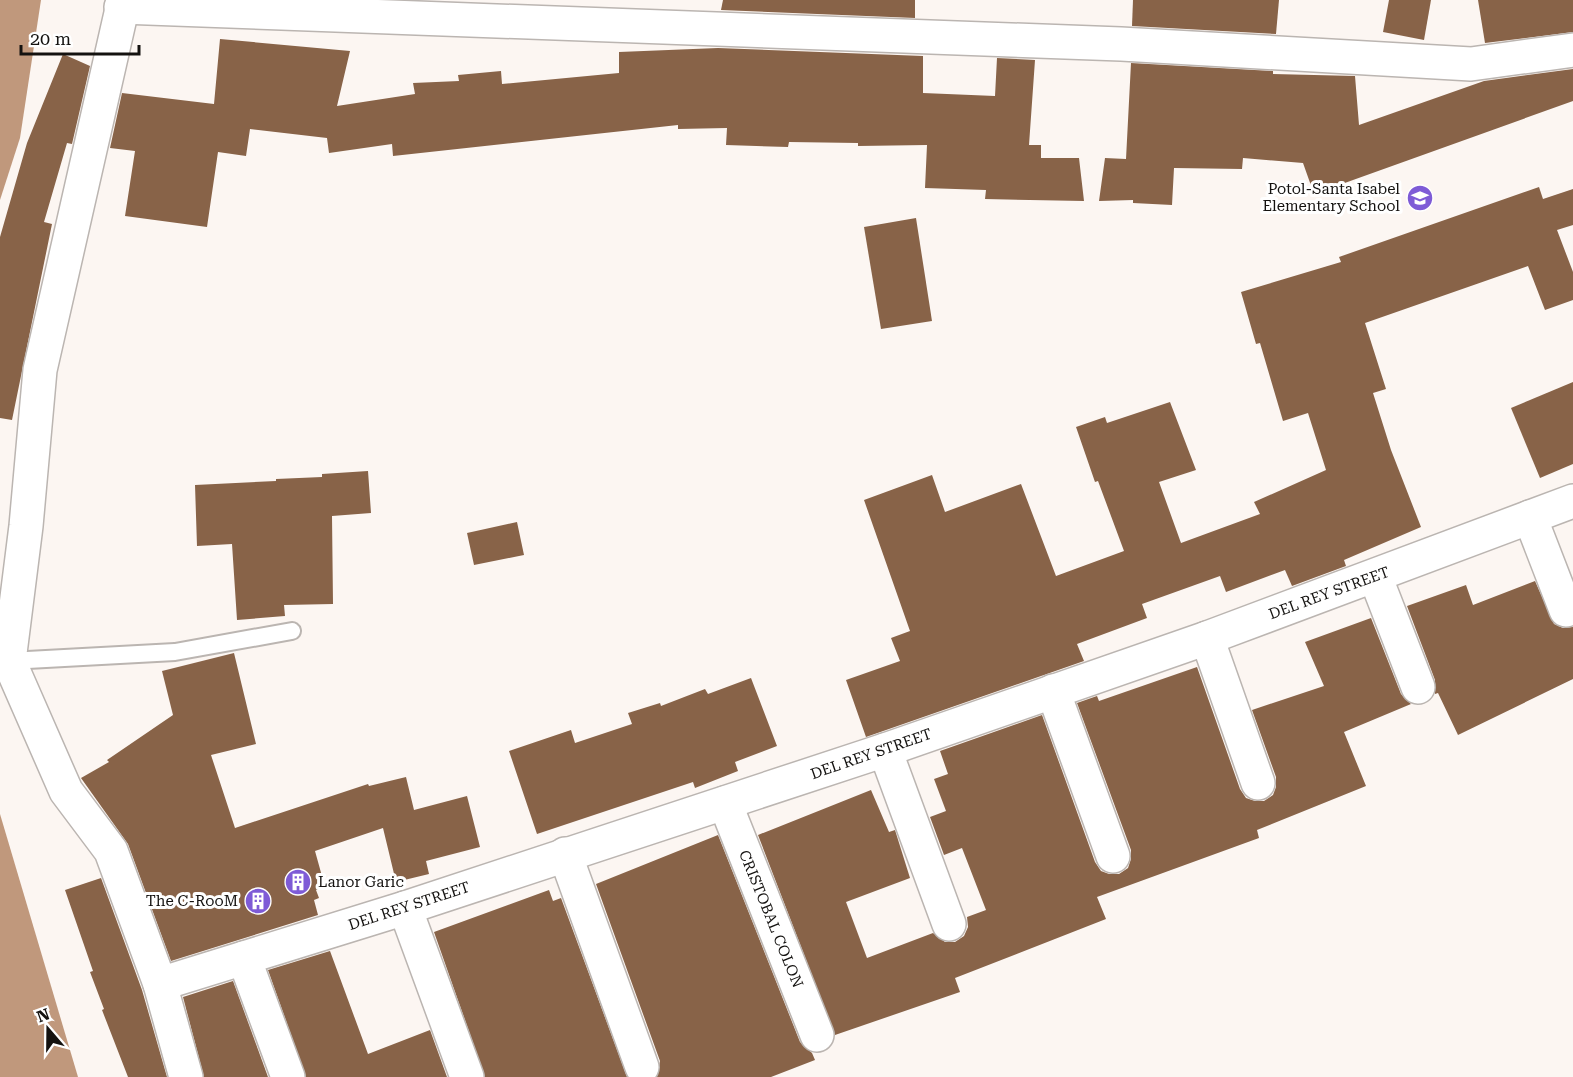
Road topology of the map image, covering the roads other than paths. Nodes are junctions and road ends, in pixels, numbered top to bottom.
1 (123, 4) edge
2 (1573, 51) edge
3 (1573, 501) edge
4 (1530, 517) junction
5 (1375, 576) junction
6 (1566, 610) dead end
7 (292, 631) dead end
8 (1207, 638) junction
9 (9, 661) junction
10 (1418, 687) dead end
11 (1053, 691) junction
12 (885, 750) junction
13 (1258, 783) dead end
14 (725, 803) junction
15 (564, 854) junction
16 (1113, 856) dead end
17 (405, 909) junction
18 (949, 924) dead end
19 (244, 958) junction
20 (160, 984) junction
21 (817, 1035) dead end
22 (642, 1067) dead end
23 (186, 1077) edge
24 (288, 1077) edge
25 (467, 1077) edge

1 - 2 street
1 - 9 street
3 - 4 street, DEL REY STREET
4 - 5 street, DEL REY STREET
4 - 6 street
5 - 8 street, DEL REY STREET
5 - 10 street
7 - 9 lane
8 - 11 street, DEL REY STREET
8 - 13 street
9 - 20 street
11 - 12 street, DEL REY STREET
11 - 16 street
12 - 14 street, DEL REY STREET
12 - 18 street
14 - 15 street, DEL REY STREET
14 - 21 street, CRISTOBAL COLON
15 - 17 street, DEL REY STREET
15 - 22 street
17 - 19 street, DEL REY STREET
17 - 25 street
19 - 20 street, DEL REY STREET
19 - 24 street
20 - 23 street

